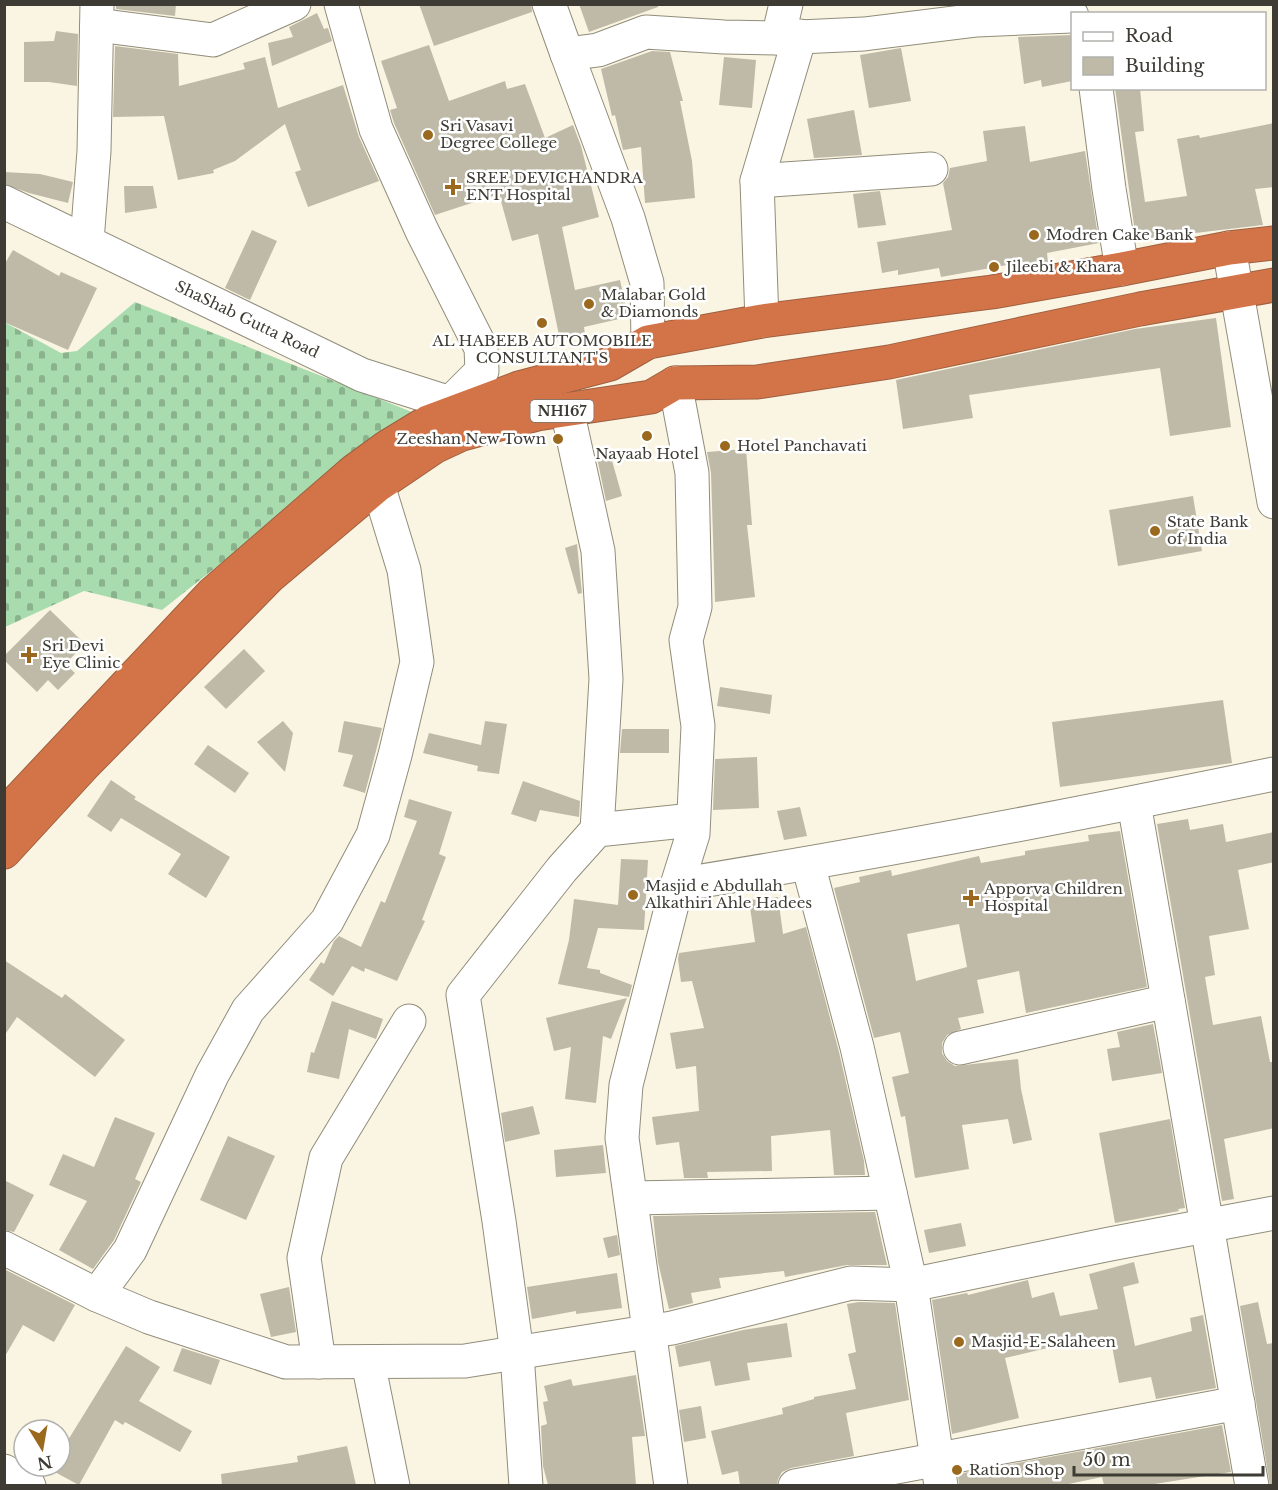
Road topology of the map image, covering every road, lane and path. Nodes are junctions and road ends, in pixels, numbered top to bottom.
1 (294, 4) edge
2 (341, 4) edge
3 (549, 4) edge
4 (786, 4) edge
5 (97, 15) edge
6 (1071, 16) edge
7 (650, 18) edge
8 (789, 37) junction
9 (567, 54) junction
10 (1096, 90) edge
11 (931, 169) dead end
12 (758, 181) junction
13 (4, 202) edge
14 (87, 241) junction
15 (1274, 243) edge
16 (1229, 248) junction
17 (1122, 269) junction
18 (1274, 285) edge
19 (1236, 290) junction
20 (762, 321) junction
21 (648, 342) junction
22 (675, 383) junction
23 (455, 406) junction
24 (567, 410) junction
25 (496, 424) junction
26 (378, 485) junction
27 (1274, 502) edge
28 (1274, 774) edge
29 (1134, 803) junction
30 (6, 810) edge
31 (693, 820) junction
32 (597, 830) junction
33 (4, 852) edge
34 (808, 864) junction
35 (676, 885) junction
36 (1168, 1001) junction
37 (409, 1021) dead end
38 (960, 1048) dead end
39 (890, 1193) junction
40 (631, 1198) junction
41 (1274, 1213) edge
42 (1206, 1226) junction
43 (4, 1248) edge
44 (911, 1285) junction
45 (97, 1295) junction
46 (649, 1332) junction
47 (517, 1353) junction
48 (319, 1362) junction
49 (368, 1362) junction
50 (1238, 1403) junction
51 (4, 1471) edge
52 (939, 1472) edge
53 (889, 1476) edge
54 (29, 1485) edge
55 (393, 1485) edge
56 (526, 1485) edge
57 (671, 1485) edge
58 (795, 1485) edge
59 (1252, 1485) edge

1 - 5 street
2 - 23 street
3 - 9 street
4 - 8 street
5 - 14 street
6 - 8 street
7 - 8 street
7 - 9 street
8 - 12 street
9 - 21 street
10 - 17 street
11 - 12 street
12 - 20 street
13 - 14 street, ShaShab Gutta Road
14 - 23 street, ShaShab Gutta Road
15 - 16 highway, NH167
16 - 17 highway, NH167
16 - 19 street
17 - 20 highway, NH167
18 - 19 highway, NH167
19 - 22 highway, NH167
19 - 27 street
20 - 21 highway, NH167
21 - 23 highway, NH167
22 - 24 highway, NH167
22 - 31 street
23 - 25 street, ShaShab Gutta Road
23 - 30 highway, NH167
24 - 25 highway, NH167
24 - 32 street
25 - 26 highway, NH167
26 - 33 highway, NH167
26 - 45 street
28 - 29 street
29 - 34 street
29 - 36 street
31 - 32 street
31 - 35 street
32 - 47 street
34 - 35 street
34 - 39 street
35 - 40 street
36 - 38 street
36 - 42 street
37 - 48 street
39 - 40 street
39 - 44 street
40 - 46 street
41 - 42 street
42 - 44 street
42 - 50 street
43 - 45 street
44 - 46 street
44 - 52 street
45 - 48 street
46 - 47 street
46 - 57 street
47 - 49 street
47 - 56 street
48 - 49 street
49 - 55 street
50 - 52 street
50 - 59 street
51 - 54 street
52 - 53 street
53 - 58 street

